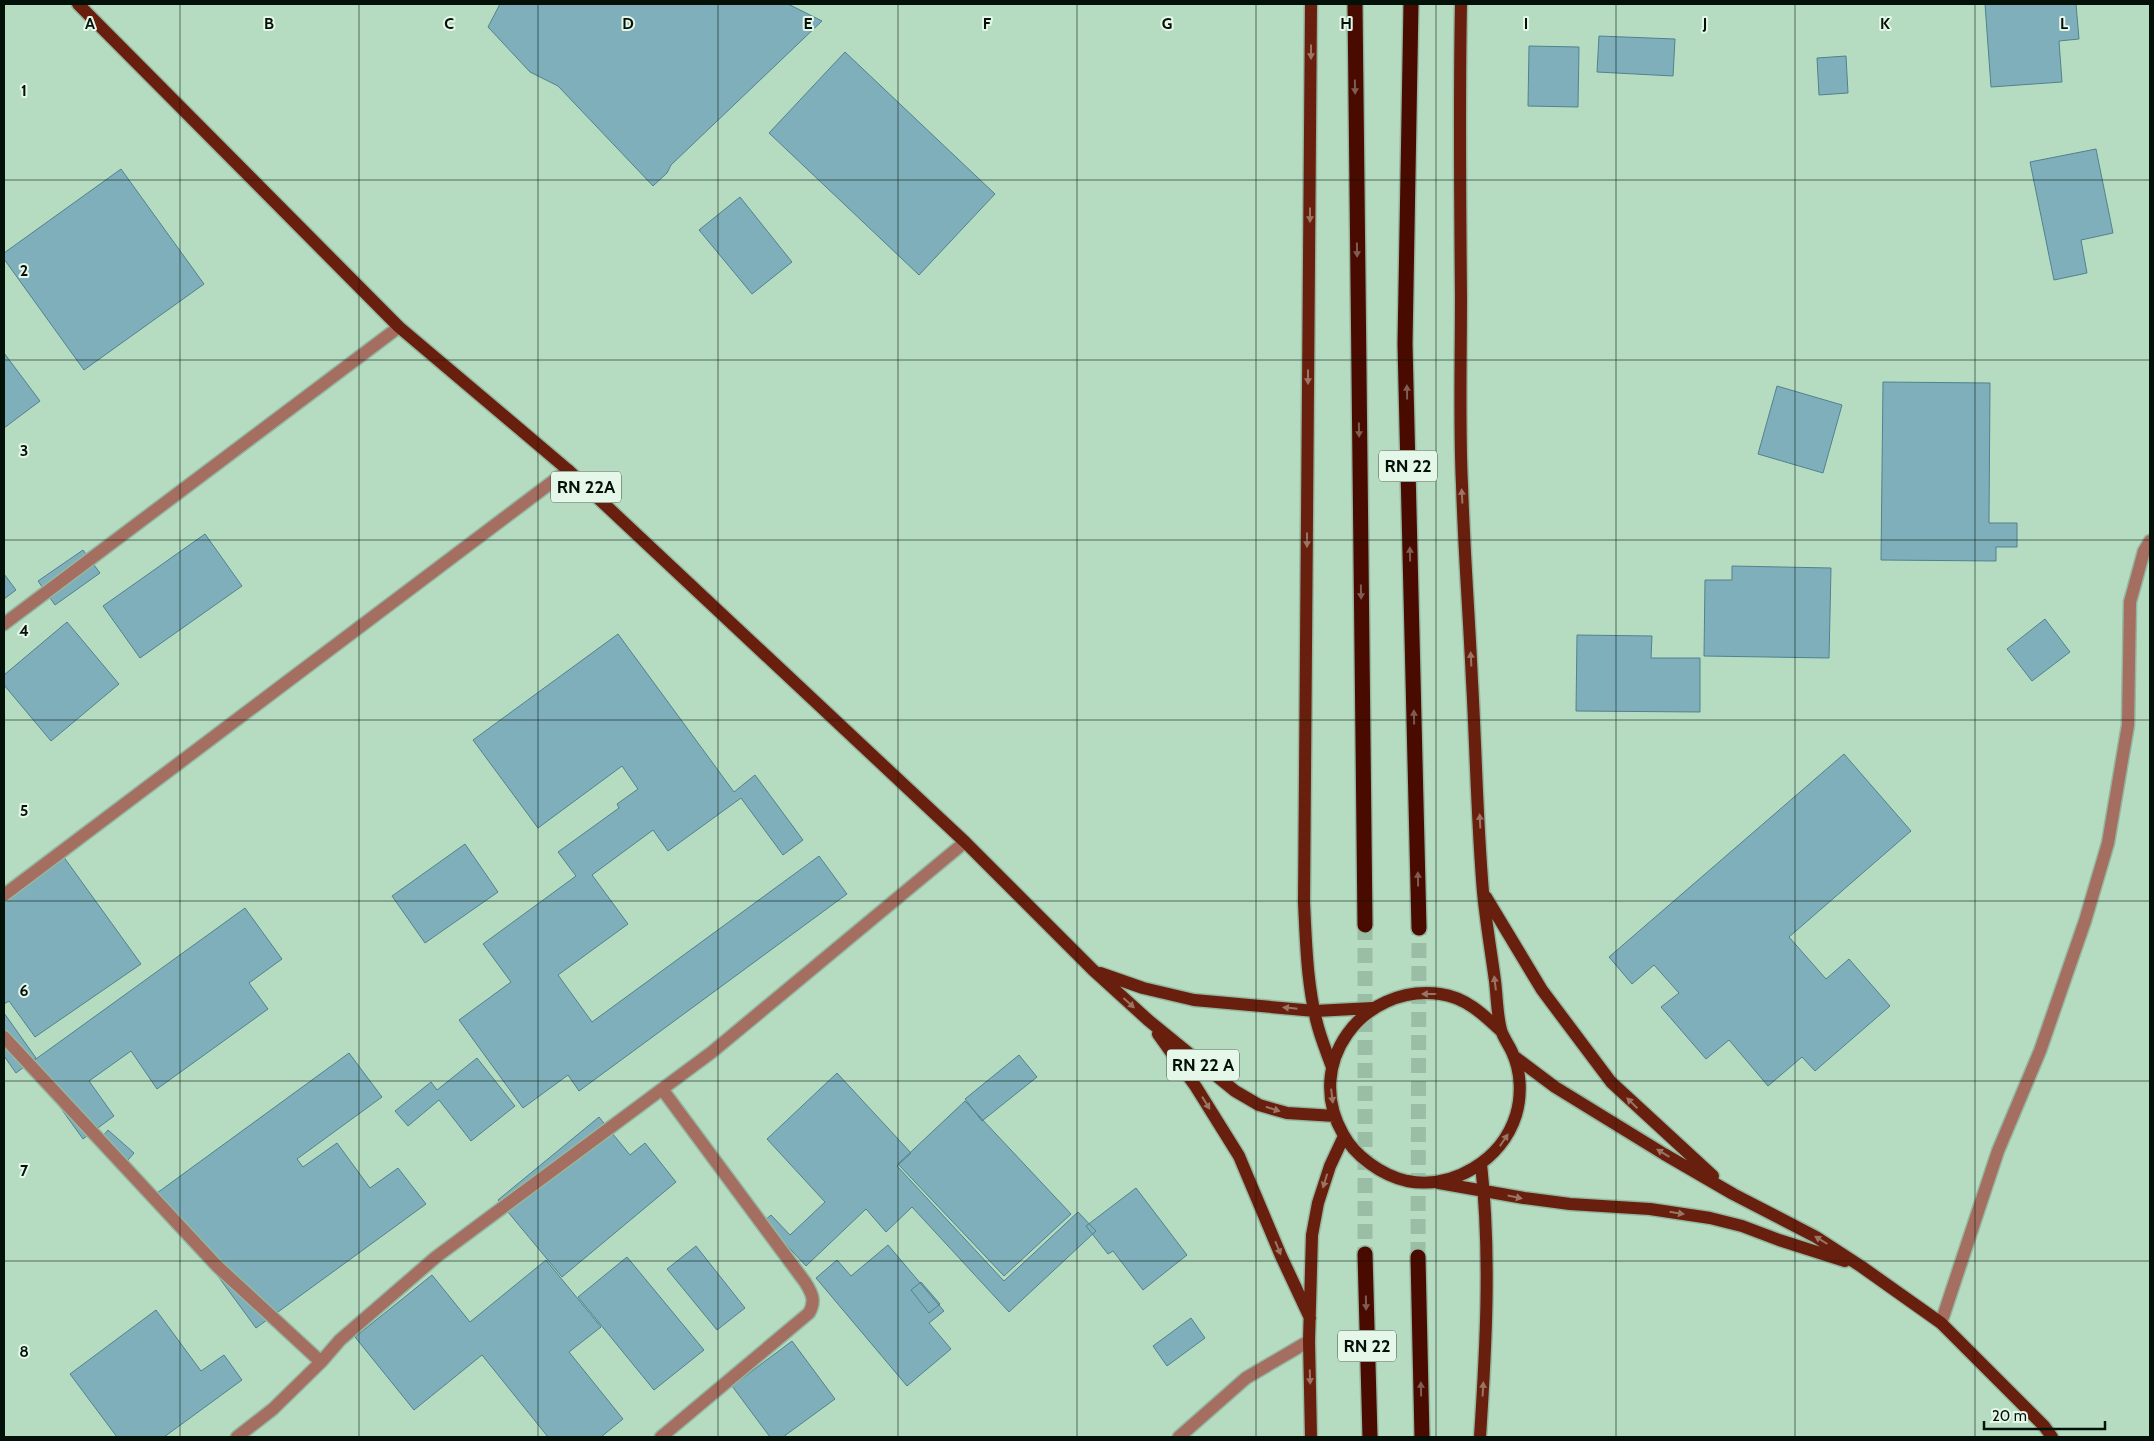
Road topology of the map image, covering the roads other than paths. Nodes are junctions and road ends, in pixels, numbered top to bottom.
1 (78, 4) edge
2 (1311, 4) edge
3 (1354, 4) edge
4 (1411, 4) edge
5 (1461, 4) edge
6 (399, 326) junction
7 (568, 470) junction
8 (2150, 541) edge
9 (4, 624) edge
10 (965, 842) junction
11 (1483, 892) junction
12 (4, 895) edge
13 (1365, 925) tunnel mouth
14 (1419, 928) tunnel mouth
15 (1093, 970) junction
16 (1373, 1008) junction
17 (1315, 1011) junction
18 (1148, 1020) junction
19 (1501, 1031) junction
20 (4, 1037) edge
21 (1515, 1057) junction
22 (1332, 1067) junction
23 (662, 1089) junction
24 (1335, 1116) junction
25 (1344, 1136) junction
26 (1481, 1164) junction
27 (1433, 1182) junction
28 (1484, 1190) junction
29 (1733, 1194) junction
30 (1365, 1254) tunnel mouth
31 (1418, 1257) tunnel mouth
32 (1862, 1267) junction
33 (1310, 1318) junction
34 (1941, 1323) junction
35 (1308, 1341) junction
36 (321, 1362) junction
37 (237, 1437) edge
38 (661, 1437) edge
39 (1179, 1437) edge
40 (1311, 1437) edge
41 (1370, 1437) edge
42 (1422, 1437) edge
43 (1480, 1437) edge
44 (2052, 1437) edge

1 - 6 main road, RN 22A
2 -> 17 main road
3 -> 13 highway, RN 22
14 -> 4 highway, RN 22
11 -> 5 main road
6 - 7 main road, RN 22A
6 - 9 street
7 - 10 main road, RN 22A
7 - 12 street
8 - 34 street
10 - 15 main road, RN 22A
10 - 23 street
19 -> 11 main road
29 -> 11 main road
17 -> 15 main road
15 -> 18 main road, RN 22 A
16 - 17 main road
19 -> 16 main road
16 - 22 main road
17 - 22 main road
18 -> 24 main road, RN 22 A
18 -> 33 main road
19 - 21 main road
20 - 36 street
26 -> 21 main road
29 -> 21 main road
22 -> 24 main road
23 - 36 street
23 - 38 street
24 - 25 main road
25 - 27 main road
25 -> 33 main road
26 - 27 main road
26 - 28 main road
27 - 28 main road
28 -> 32 main road
43 -> 28 main road
32 -> 29 main road
30 -> 41 highway, RN 22
42 -> 31 highway, RN 22
32 - 34 main road
33 - 35 main road
34 - 44 main road
35 - 39 street
35 -> 40 main road
36 - 37 street

